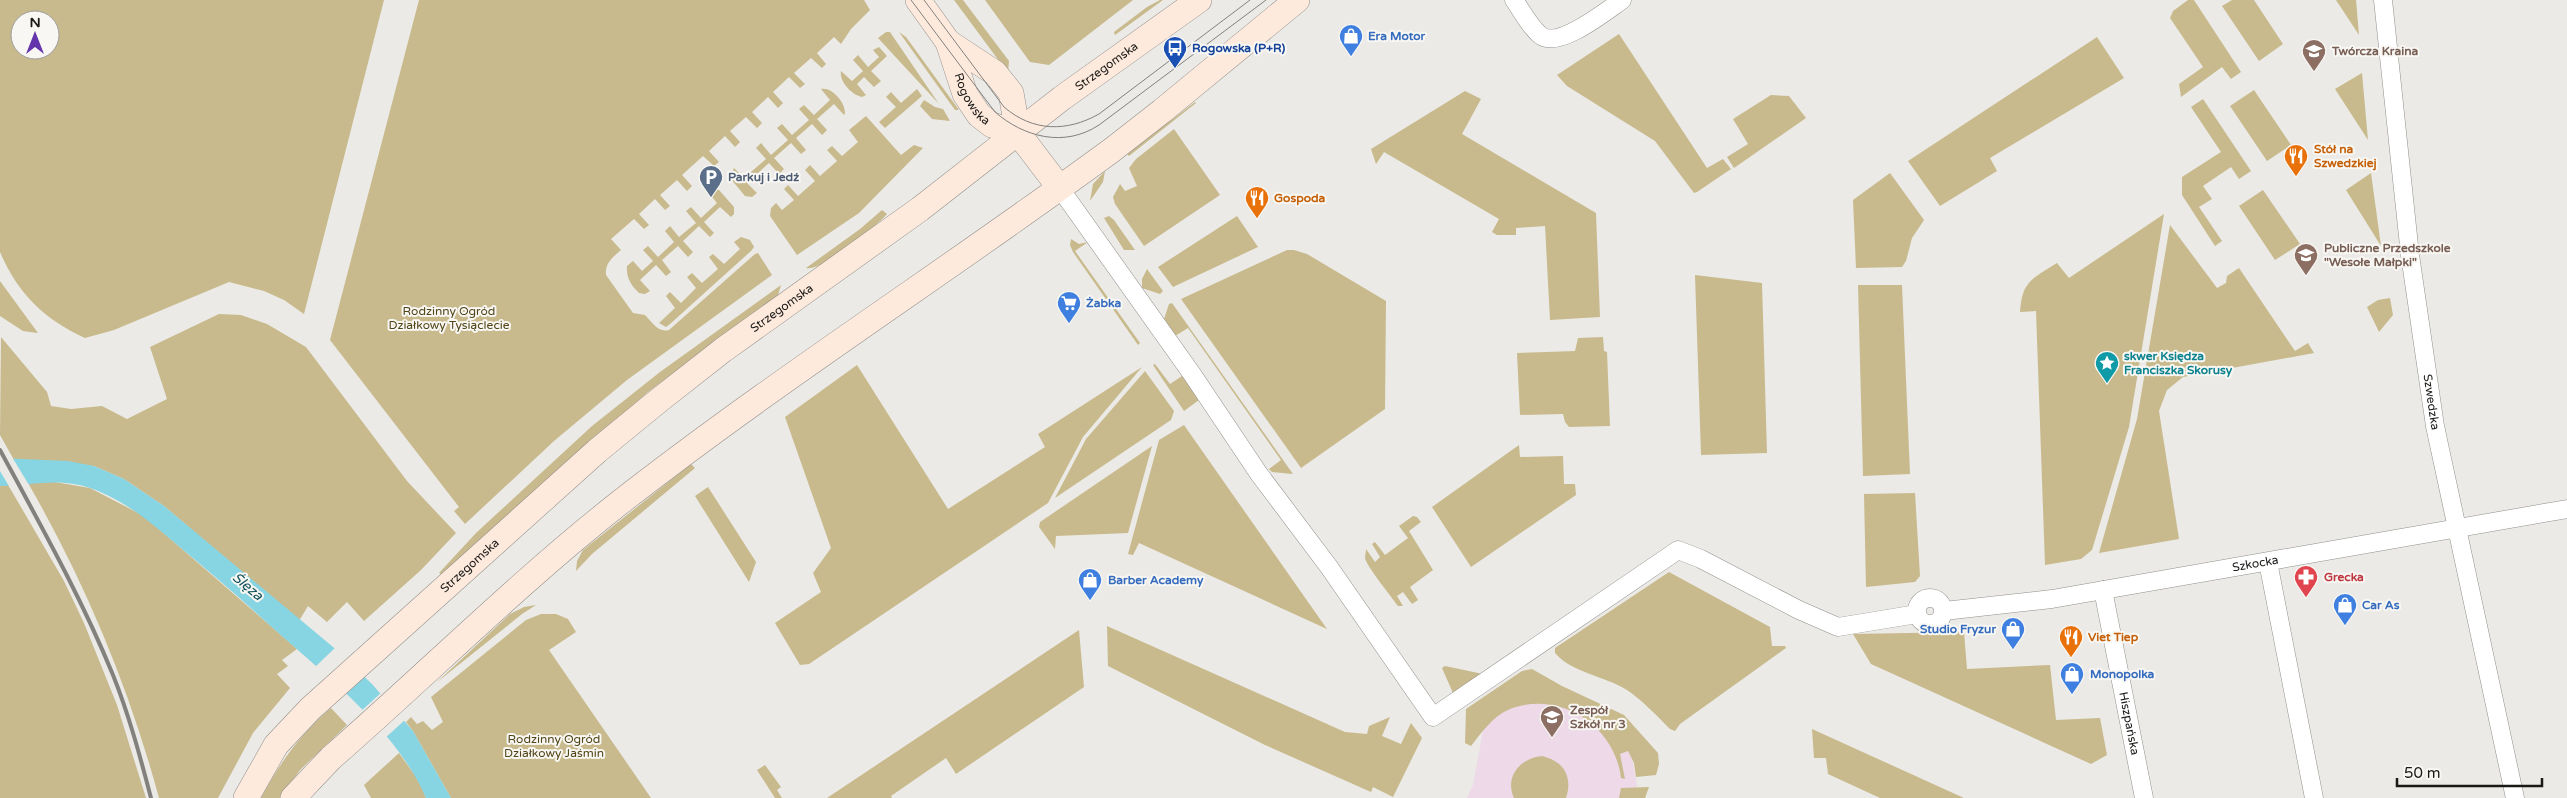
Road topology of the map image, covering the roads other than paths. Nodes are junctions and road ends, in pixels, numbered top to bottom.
1 (918, 0) edge
2 (1199, 0) edge
3 (1297, 0) edge
4 (1514, 0) edge
5 (1622, 0) edge
6 (2383, 0) edge
7 (948, 42) junction
8 (1018, 133) junction
9 (1059, 187) junction
10 (2567, 509) edge
11 (2456, 528) junction
12 (2268, 562) junction
13 (2103, 590) junction
14 (246, 798) edge
15 (293, 798) edge
16 (2144, 798) edge
17 (2314, 798) edge
18 (2515, 798) edge

1 - 7 main road, Rogowska
2 - 8 main road, Strzegomska
3 - 9 main road
4 - 5 street
6 - 11 street, Szwedzka
7 - 8 main road, Rogowska
7 - 8 main road, Rogowska
8 - 9 main road, Rogowska
8 - 14 main road, Strzegomska
9 - 13 street, Szkocka
9 - 15 main road
10 - 11 street, Szkocka
11 - 12 street, Szkocka
11 - 18 street, Szwedzka
12 - 13 street, Szkocka
12 - 17 street
13 - 16 street, Hiszpańska

